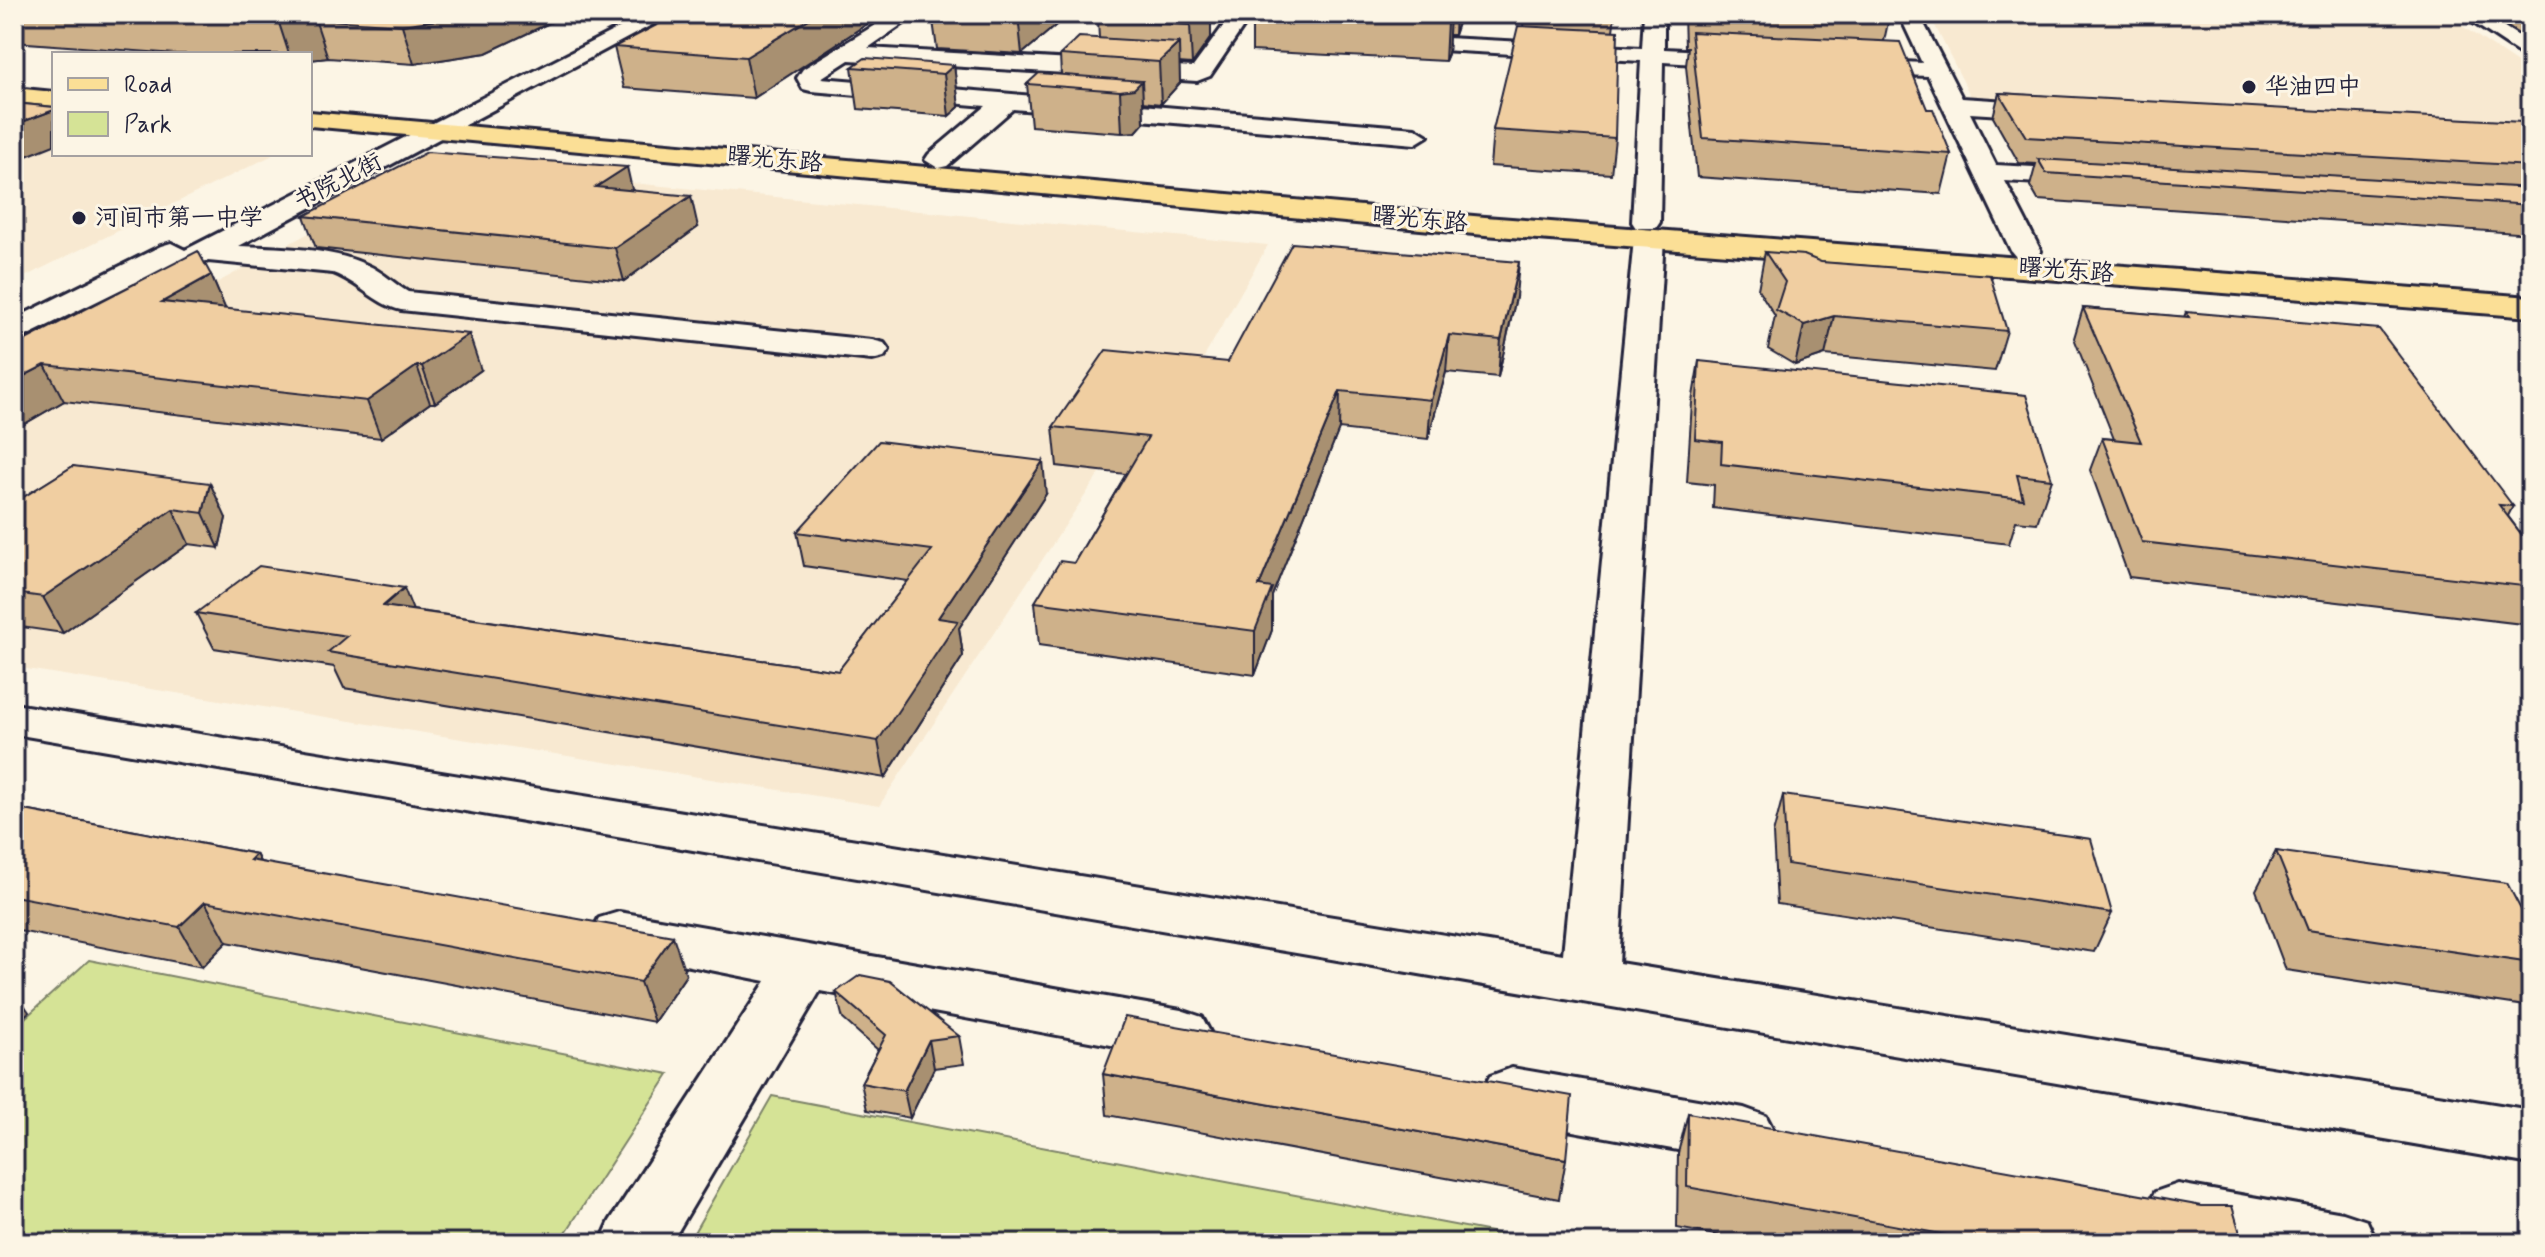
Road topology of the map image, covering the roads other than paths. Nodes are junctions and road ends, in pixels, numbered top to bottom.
1 (640, 14) edge
2 (662, 14) edge
3 (907, 14) edge
4 (1265, 14) edge
5 (1654, 14) edge
6 (1909, 14) edge
7 (2470, 14) edge
8 (1247, 24) edge
9 (1360, 39) edge
10 (845, 53) junction
11 (2531, 54) edge
12 (1652, 55) junction
13 (1763, 61) edge
14 (1826, 64) edge
15 (1937, 70) junction
16 (1197, 74) junction
17 (14, 83) edge
18 (52, 86) edge
19 (14, 95) edge
20 (52, 99) edge
21 (1007, 101) junction
22 (312, 105) edge
23 (1954, 105) junction
24 (2080, 112) edge
25 (1170, 115) junction
26 (312, 119) edge
27 (440, 122) junction
28 (1415, 136) dead end
29 (938, 160) junction
30 (1987, 172) junction
31 (2113, 179) edge
32 (1648, 230) junction
33 (2026, 251) junction
34 (202, 252) junction
35 (2531, 289) edge
36 (2531, 307) edge
37 (14, 332) edge
38 (14, 350) edge
39 (872, 350) dead end
40 (14, 719) edge
41 (573, 924) edge
42 (806, 966) junction
43 (1589, 981) junction
44 (1227, 1042) edge
45 (1461, 1084) edge
46 (2531, 1137) edge
47 (1789, 1143) edge
48 (2132, 1205) edge
49 (2274, 1237) edge
50 (634, 1243) edge
51 (2343, 1243) edge

1 - 27 street, 书院北街
2 - 27 street, 书院北街
3 - 10 street
4 - 8 street
5 - 12 street
6 - 15 street
7 - 11 street
8 - 16 street
9 - 12 street
10 - 16 street
10 - 21 street
12 - 13 street
12 - 32 street
14 - 15 street
15 - 23 street
16 - 25 street
17 - 18 main road
19 - 20 main road
21 - 25 street
21 - 29 street
22 - 27 main road, 曙光东路
23 - 24 street
23 - 30 street
25 - 28 street
26 - 27 main road, 曙光东路
27 - 29 main road, 曙光东路
27 - 32 main road, 曙光东路
27 - 34 street, 书院北街
27 - 37 street, 书院北街
29 - 32 main road, 曙光东路
30 - 31 street
30 - 33 street
32 - 33 main road, 曙光东路
32 - 36 main road, 曙光东路
32 - 43 street
33 - 35 main road, 曙光东路
34 - 38 street, 书院北街
34 - 39 street
40 - 43 street
41 - 42 street
42 - 44 street
42 - 50 street
43 - 46 street
45 - 47 street
48 - 49 street
49 - 51 street

